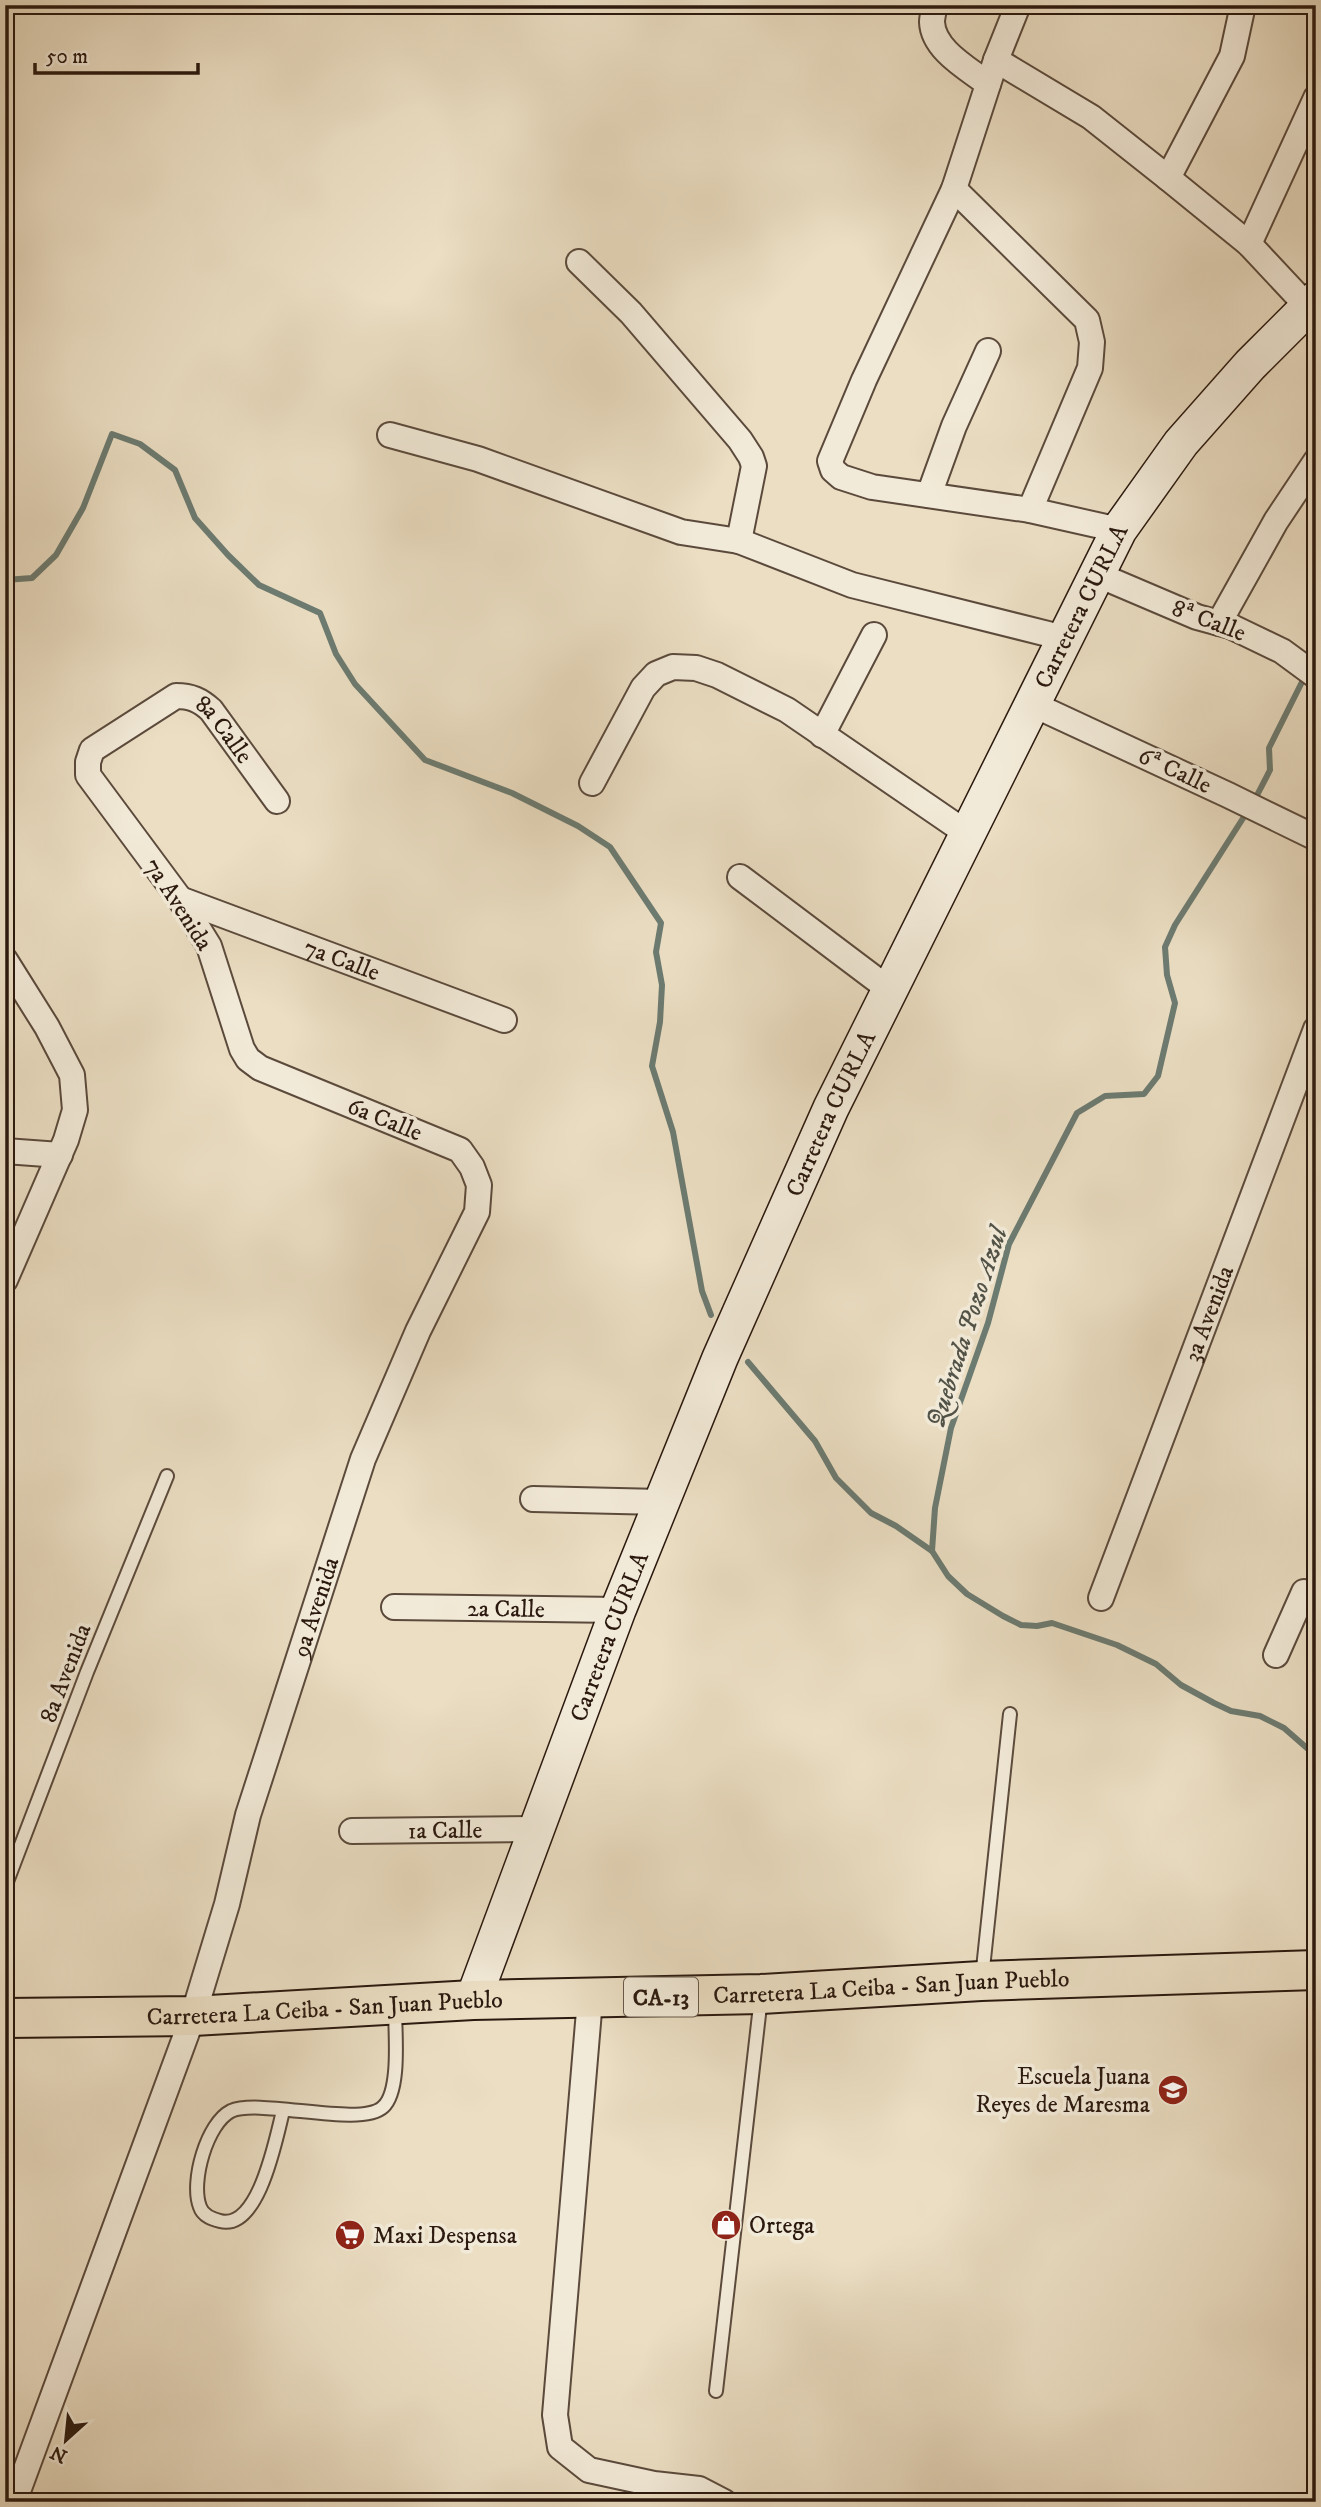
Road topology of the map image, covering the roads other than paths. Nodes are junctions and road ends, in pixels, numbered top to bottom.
1 (935, 5) edge
2 (1018, 5) edge
3 (1243, 5) edge
4 (996, 60) junction
5 (988, 84) junction
6 (1316, 98) edge
7 (1168, 178) junction
8 (954, 189) junction
9 (1249, 244) junction
10 (579, 262) dead end
11 (1311, 302) edge
12 (988, 351) dead end
13 (390, 435) dead end
14 (1316, 461) edge
15 (929, 495) junction
16 (1030, 510) junction
17 (1119, 530) junction
18 (739, 541) junction
19 (1096, 574) junction
20 (1220, 624) junction
21 (874, 635) dead end
22 (1064, 638) junction
23 (1308, 670) edge
24 (1032, 704) junction
25 (822, 735) junction
26 (88, 762) joint
27 (592, 783) dead end
28 (277, 801) dead end
29 (968, 834) junction
30 (1316, 838) edge
31 (740, 877) dead end
32 (180, 898) junction
33 (5, 960) edge
34 (890, 990) junction
35 (504, 1020) dead end
36 (1316, 1028) edge
37 (248, 1059) joint
38 (5, 1151) edge
39 (60, 1155) junction
40 (477, 1212) joint
41 (5, 1280) edge
42 (167, 1476) dead end
43 (533, 1499) dead end
44 (661, 1502) junction
45 (1316, 1597) edge
46 (1101, 1598) dead end
47 (394, 1607) dead end
48 (618, 1610) junction
49 (1276, 1655) dead end
50 (1010, 1714) dead end
51 (536, 1829) junction
52 (352, 1831) dead end
53 (5, 1888) edge
54 (1316, 1970) edge
55 (981, 1981) junction
56 (761, 1994) junction
57 (590, 1999) junction
58 (473, 2000) junction
59 (395, 2005) junction
60 (193, 2016) junction
61 (5, 2018) edge
62 (283, 2111) junction
63 (716, 2391) dead end
64 (14, 2502) edge
65 (724, 2502) edge

1 - 5 street
2 - 4 street
3 - 7 street
4 - 5 street
4 - 7 street
5 - 8 street
6 - 9 street
7 - 9 street
8 - 15 street
8 - 16 street
9 - 11 street
10 - 18 street
11 - 17 main road, Carretera CURLA
12 - 15 street
13 - 18 street
14 - 20 street
15 - 16 street
16 - 17 street
17 - 19 main road, Carretera CURLA
18 - 22 street
19 - 20 street, 8ª Calle
19 - 22 main road, Carretera CURLA
20 - 23 street, 8ª Calle
21 - 25 street
22 - 24 main road, Carretera CURLA
24 - 29 main road, Carretera CURLA
24 - 30 street, 6ª Calle
25 - 27 street
25 - 29 street
26 - 28 street, 8a Calle
26 - 32 street, 7a Avenida
29 - 34 main road, Carretera CURLA
31 - 34 street
32 - 35 street, 7a Calle
32 - 37 street, 7a Avenida
33 - 39 street
34 - 44 main road, Carretera CURLA
36 - 46 street, 3a Avenida
37 - 40 street, 6a Calle
38 - 39 street
39 - 41 street
40 - 60 street, 9a Avenida
42 - 53 lane, 8a Avenida
43 - 44 street
44 - 48 main road, Carretera CURLA
45 - 49 street
47 - 48 street, 2a Calle
48 - 51 main road, Carretera CURLA
50 - 55 lane
51 - 52 street, 1a Calle
51 - 58 main road, Carretera CURLA
54 - 55 main road, Carretera La Ceiba - San Juan Pueblo / CA-13
55 - 56 main road, Carretera La Ceiba - San Juan Pueblo / CA-13
56 - 57 main road, Carretera La Ceiba - San Juan Pueblo / CA-13
56 - 63 lane
57 - 58 main road, Carretera La Ceiba - San Juan Pueblo / CA-13
57 - 65 street
58 - 59 main road, Carretera La Ceiba - San Juan Pueblo / CA-13
59 - 60 main road, Carretera La Ceiba - San Juan Pueblo / CA-13
59 - 62 lane
60 - 61 main road, Carretera La Ceiba - San Juan Pueblo / CA-13
60 - 64 street, 9a Avenida
62 - 62 lane

